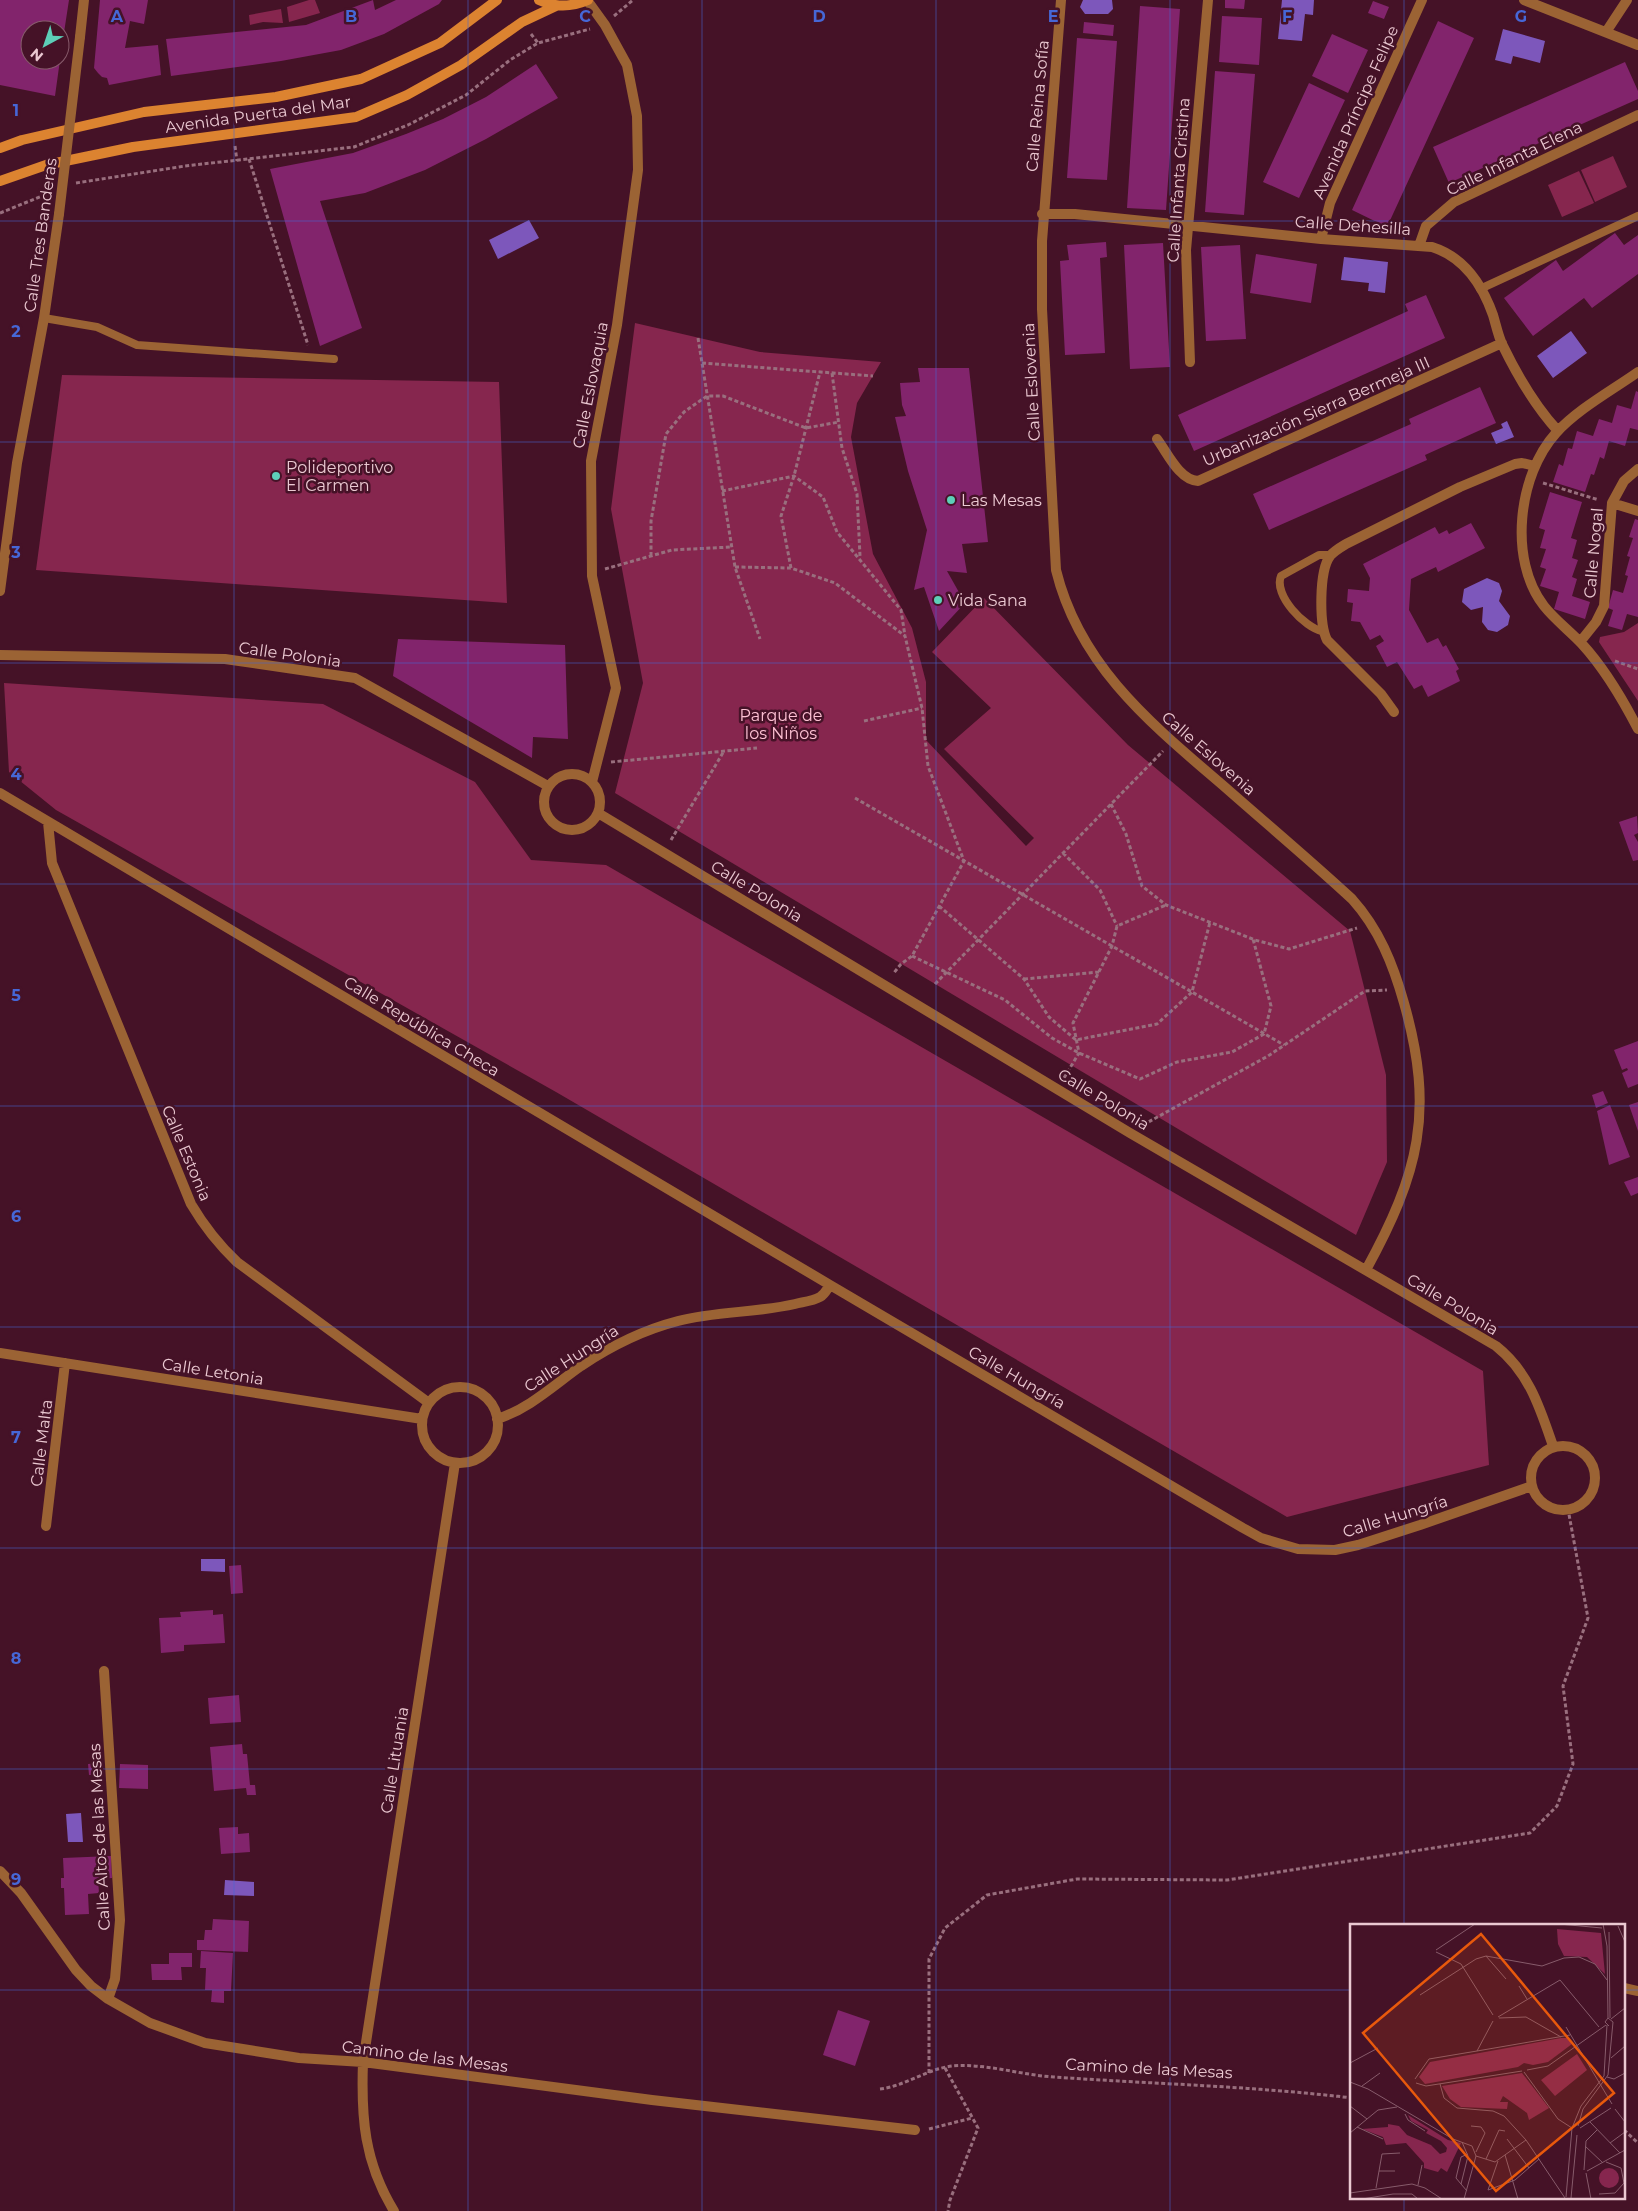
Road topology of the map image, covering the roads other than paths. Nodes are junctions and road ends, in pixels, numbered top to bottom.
1 (84, 0) edge
2 (497, 0) edge
3 (539, 0) edge
4 (588, 0) edge
5 (1062, 0) edge
6 (1208, 0) edge
7 (1422, 0) edge
8 (1524, 0) edge
9 (1627, 0) edge
10 (556, 6) junction
11 (1606, 32) junction
12 (1638, 45) edge
13 (1638, 115) edge
14 (0, 148) edge
15 (0, 181) edge
16 (1042, 214) junction
17 (1638, 216) edge
18 (1188, 226) junction
19 (1321, 239) junction
20 (1419, 246) junction
21 (1480, 289) junction
22 (44, 318) junction
23 (1502, 343) junction
24 (334, 359) dead end
25 (1190, 362) dead end
26 (1638, 372) edge
27 (1558, 431) junction
28 (1157, 439) dead end
29 (1534, 466) junction
30 (1638, 469) edge
31 (1612, 503) junction
32 (1638, 511) edge
33 (1331, 555) junction
34 (0, 591) edge
35 (1322, 631) junction
36 (1580, 642) junction
37 (0, 655) edge
38 (1394, 712) dead end
39 (1638, 729) edge
40 (592, 782) junction
41 (548, 786) junction
42 (0, 793) edge
43 (598, 813) junction
44 (48, 822) junction
45 (1366, 1270) junction
46 (830, 1285) junction
47 (0, 1354) edge
48 (65, 1363) junction
49 (428, 1403) junction
50 (422, 1419) junction
51 (497, 1419) junction
52 (1553, 1446) junction
53 (454, 1463) junction
54 (1532, 1486) junction
55 (46, 1526) dead end
56 (104, 1671) dead end
57 (0, 1871) edge
58 (108, 1999) junction
59 (363, 2062) junction
60 (916, 2130) road end
61 (394, 2211) edge

1 - 22 street, Calle Tres Banderas, bridge
2 - 14 main road, Avenida Puerta del Mar
3 - 10 main road
4 - 10 main road
4 - 40 street, Calle Eslovaquia
5 - 16 street, Calle Reina Sofía
6 - 18 street, Calle Infanta Cristina
7 - 19 street, Avenida Príncipe Felipe
8 - 11 street
9 - 11 street
10 - 15 main road, Avenida Puerta del Mar
11 - 12 street
13 - 20 street, Calle Infanta Elena
16 - 18 street, Calle Dehesilla
16 - 45 street, Calle Eslovenia
17 - 21 lane
18 - 19 street, Calle Dehesilla
18 - 25 street, Calle Infanta Cristina
19 - 20 street, Calle Dehesilla
20 - 21 street, Calle Dehesilla
21 - 23 street, Calle Dehesilla
22 - 24 lane
22 - 34 street, Calle Tres Banderas
23 - 27 street, Calle Dehesilla
23 - 28 street, Urbanización Sierra Bermeja III
26 - 27 street
27 - 29 street
29 - 33 street
29 - 36 street
30 - 31 street, Calle Nogal
31 - 32 street
31 - 36 street, Calle Nogal
33 - 35 street
33 - 35 lane
35 - 38 street
36 - 39 street
37 - 41 street, Calle Polonia
40 - 41 street
40 - 43 street
41 - 43 street
42 - 44 street, Calle República Checa
43 - 45 street, Calle Polonia
44 - 46 street, Calle República Checa
44 - 49 street, Calle Estonia
45 - 52 street, Calle Polonia
46 - 51 street, Calle Hungría
46 - 54 street, Calle Hungría
47 - 48 street, Calle Letonia
48 - 50 street, Calle Letonia
48 - 55 street, Calle Malta
49 - 50 street
49 - 51 street
50 - 53 street
51 - 53 street
52 - 54 street
52 - 54 street
53 - 59 street, Calle Lituania
56 - 58 street, Calle Altos de las Mesas
57 - 58 street, Camino de las Mesas
58 - 59 street, Camino de las Mesas
59 - 60 street, Camino de las Mesas
59 - 61 street, Calle Lituania

